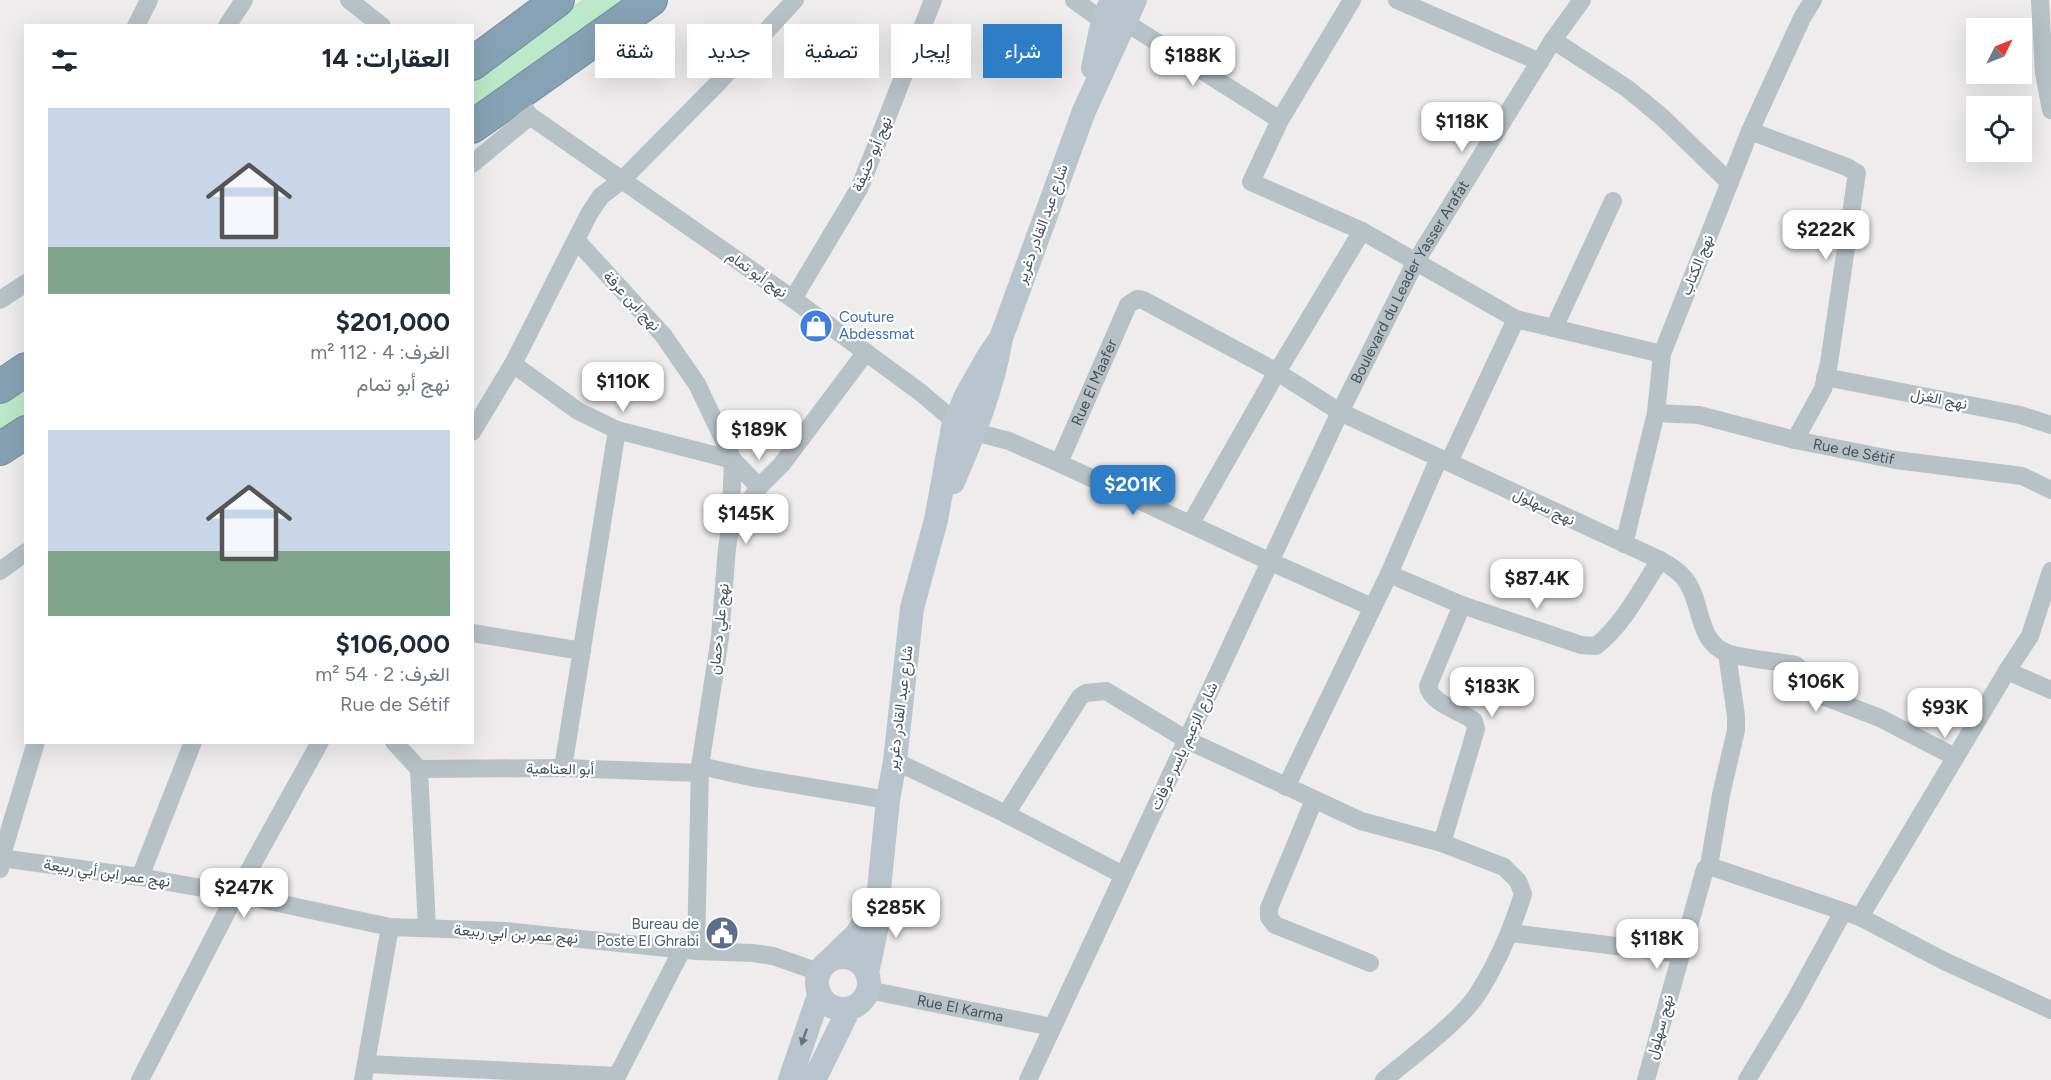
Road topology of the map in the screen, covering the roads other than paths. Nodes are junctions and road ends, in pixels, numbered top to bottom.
1 (149, 0) edge
2 (244, 0) edge
3 (348, 0) edge
4 (558, 0) edge
5 (651, 0) edge
6 (795, 0) edge
7 (933, 0) edge
8 (1074, 0) edge
9 (1352, 0) edge
10 (1582, 0) edge
11 (1813, 0) edge
12 (2040, 0) edge
13 (1402, 1) edge
14 (1115, 8) edge
15 (137, 24) edge
16 (228, 24) edge
17 (379, 24) edge
18 (1553, 40) junction
19 (1540, 62) junction
20 (474, 63) edge
21 (523, 106) junction
22 (2051, 110) edge
23 (1280, 120) junction
24 (474, 126) edge
25 (1750, 131) junction
26 (474, 162) edge
27 (622, 180) junction
28 (1730, 183) junction
29 (1613, 201) dead end
30 (1362, 231) junction
31 (577, 241) junction
32 (1415, 263) junction
33 (24, 284) edge
34 (793, 299) junction
35 (0, 300) edge
36 (1132, 301) joint
37 (1516, 319) junction
38 (1554, 328) junction
39 (866, 352) junction
40 (1662, 354) junction
41 (513, 364) junction
42 (24, 370) edge
43 (1277, 372) junction
44 (1825, 377) junction
45 (0, 387) edge
46 (1341, 412) junction
47 (1656, 413) junction
48 (968, 420) junction
49 (2051, 425) edge
50 (474, 429) edge
51 (617, 430) junction
52 (24, 433) edge
53 (1795, 440) junction
54 (0, 449) edge
55 (24, 449) edge
56 (0, 455) edge
57 (733, 459) junction
58 (1444, 460) junction
59 (1059, 463) junction
60 (759, 487) junction
61 (2051, 490) edge
62 (1191, 523) junction
63 (730, 530) junction
64 (1624, 544) junction
65 (24, 553) edge
66 (1659, 560) junction
67 (1271, 562) junction
68 (0, 571) edge
69 (2051, 571) edge
70 (1389, 574) junction
71 (1462, 605) junction
72 (1372, 607) junction
73 (474, 633) edge
74 (582, 651) junction
75 (1727, 652) junction
76 (2007, 671) junction
77 (2051, 690) edge
78 (1187, 740) junction
79 (35, 744) edge
80 (192, 744) edge
81 (319, 744) edge
82 (396, 744) edge
83 (1955, 757) junction
84 (895, 761) junction
85 (563, 768) junction
86 (419, 769) junction
87 (700, 770) junction
88 (1286, 787) junction
89 (888, 800) junction
90 (1314, 800) junction
91 (1006, 814) junction
92 (1442, 843) junction
93 (0, 861) edge
94 (1707, 868) junction
95 (1123, 875) junction
96 (140, 877) junction
97 (236, 894) junction
98 (878, 899) junction
99 (1843, 912) junction
100 (1860, 918) junction
101 (390, 927) junction
102 (427, 928) junction
103 (1511, 933) junction
104 (689, 950) junction
105 (1681, 954) junction
106 (1370, 963) dead end
107 (823, 976) junction
108 (867, 982) junction
109 (849, 1009) junction
110 (2051, 1010) edge
111 (1052, 1027) junction
112 (365, 1072) edge
113 (616, 1078) edge
114 (140, 1080) edge
115 (790, 1080) edge
116 (814, 1080) edge
117 (1028, 1080) edge
118 (1384, 1080) edge
119 (1646, 1080) edge
120 (1747, 1080) edge

1 - 15 street
2 - 16 street
3 - 17 street
4 - 20 highway
5 - 21 highway
6 - 27 street
7 - 34 street, نهج أبو حنيفة
8 - 14 street
9 - 23 street
10 - 18 street, Boulevard du Leader Yasser Arafat
11 - 25 street, نهج الكتاب
12 - 22 street
13 - 19 street
14 - 23 street
14 - 48 main road, شارع عبد القادر دغرير
18 - 19 street, Boulevard du Leader Yasser Arafat
18 - 28 street
19 - 32 street, Boulevard du Leader Yasser Arafat
21 - 24 highway
21 - 26 street
21 - 27 street, نهج أبو تمام
23 - 30 street
25 - 28 street, نهج الكتاب
25 - 44 street
27 - 31 street
27 - 34 street, نهج أبو تمام
28 - 40 street, نهج الكتاب
29 - 38 street
30 - 32 street
30 - 43 street
31 - 41 street
31 - 57 street, نهج ابن عرفة
32 - 37 street
32 - 46 street, Boulevard du Leader Yasser Arafat
33 - 35 street
34 - 39 street, نهج أبو تمام
36 - 43 street, نهج سهلول
36 - 59 street, Rue El Maafer
37 - 38 street
37 - 58 street
38 - 40 street
39 - 48 street, نهج أبو تمام
39 - 60 street, نهج علي دحمان
40 - 47 street, نهج الكتاب
41 - 50 street
41 - 51 street
42 - 45 highway
43 - 46 street, نهج سهلول
43 - 62 street
44 - 49 street, نهج الغزل
44 - 53 street
46 - 58 street, نهج سهلول
46 - 67 street, شارع الزعيم ياسر عرفات
47 - 53 street, Rue de Sétif
47 - 64 street, نهج الكتاب
48 - 59 street, نهج أبو تمام
48 - 84 main road, شارع عبد القادر دغرير
51 - 57 street
51 - 74 street
52 - 54 highway
53 - 61 street, Rue de Sétif
55 - 56 street
57 - 60 street
57 - 63 street
58 - 64 street, نهج سهلول
58 - 70 street
59 - 62 street, نهج أبو تمام
60 - 63 street, نهج علي دحمان
62 - 67 street, نهج أبو تمام
63 - 87 street, نهج علي دحمان
64 - 66 street, نهج سهلول
65 - 68 street
66 - 71 street
66 - 75 street, نهج سهلول
67 - 72 street, نهج أبو تمام
67 - 78 street, شارع الزعيم ياسر عرفات
69 - 76 street
70 - 71 street
70 - 72 street
71 - 92 street
72 - 88 street
73 - 74 street
74 - 85 street
75 - 83 street
75 - 94 street, نهج سهلول
76 - 77 street
76 - 83 street
78 - 88 street
78 - 91 street
78 - 95 street, شارع الزعيم ياسر عرفات
79 - 93 street
80 - 96 street
81 - 97 street
82 - 86 street
83 - 100 street
84 - 89 main road, شارع عبد القادر دغرير
84 - 91 street
85 - 86 street, أبو العتاهية
85 - 87 street, أبو العتاهية
86 - 102 street
87 - 89 street, أبو العتاهية
87 - 104 street, نهج علي دحمان
88 - 90 street
89 - 98 main road, شارع عبد القادر دغرير
90 - 92 street
90 - 106 street
91 - 95 street
92 - 103 street
93 - 96 street, نهج عمر ابن أبي ربيعة
94 - 99 street
94 - 105 street, نهج سهلول
95 - 111 street, شارع الزعيم ياسر عرفات
96 - 97 street, نهج عمر ابن أبي ربيعة
97 - 101 street, نهج عمر ابن أبي ربيعة
97 - 114 street
98 - 107 main road, شارع عبد القادر دغرير
98 - 108 main road, شارع عبد القادر دغرير
99 - 100 street
99 - 120 street
100 - 110 street
101 - 102 street, نهج عمر بن ابي ربيعة
101 - 112 street
102 - 104 street, نهج عمر بن ابي ربيعة
103 - 105 street
103 - 118 street
104 - 107 street, نهج عمر بن ابي ربيعة
104 - 113 street, نهج علي دحمان
105 - 119 street, نهج سهلول
107 - 108 main road
107 - 109 main road
107 -> 115 main road, شارع عبد القادر دغرير
108 - 109 main road
108 - 111 street, Rue El Karma
109 - 116 main road
111 - 117 street, شارع الزعيم ياسر عرفات
112 - 113 street

